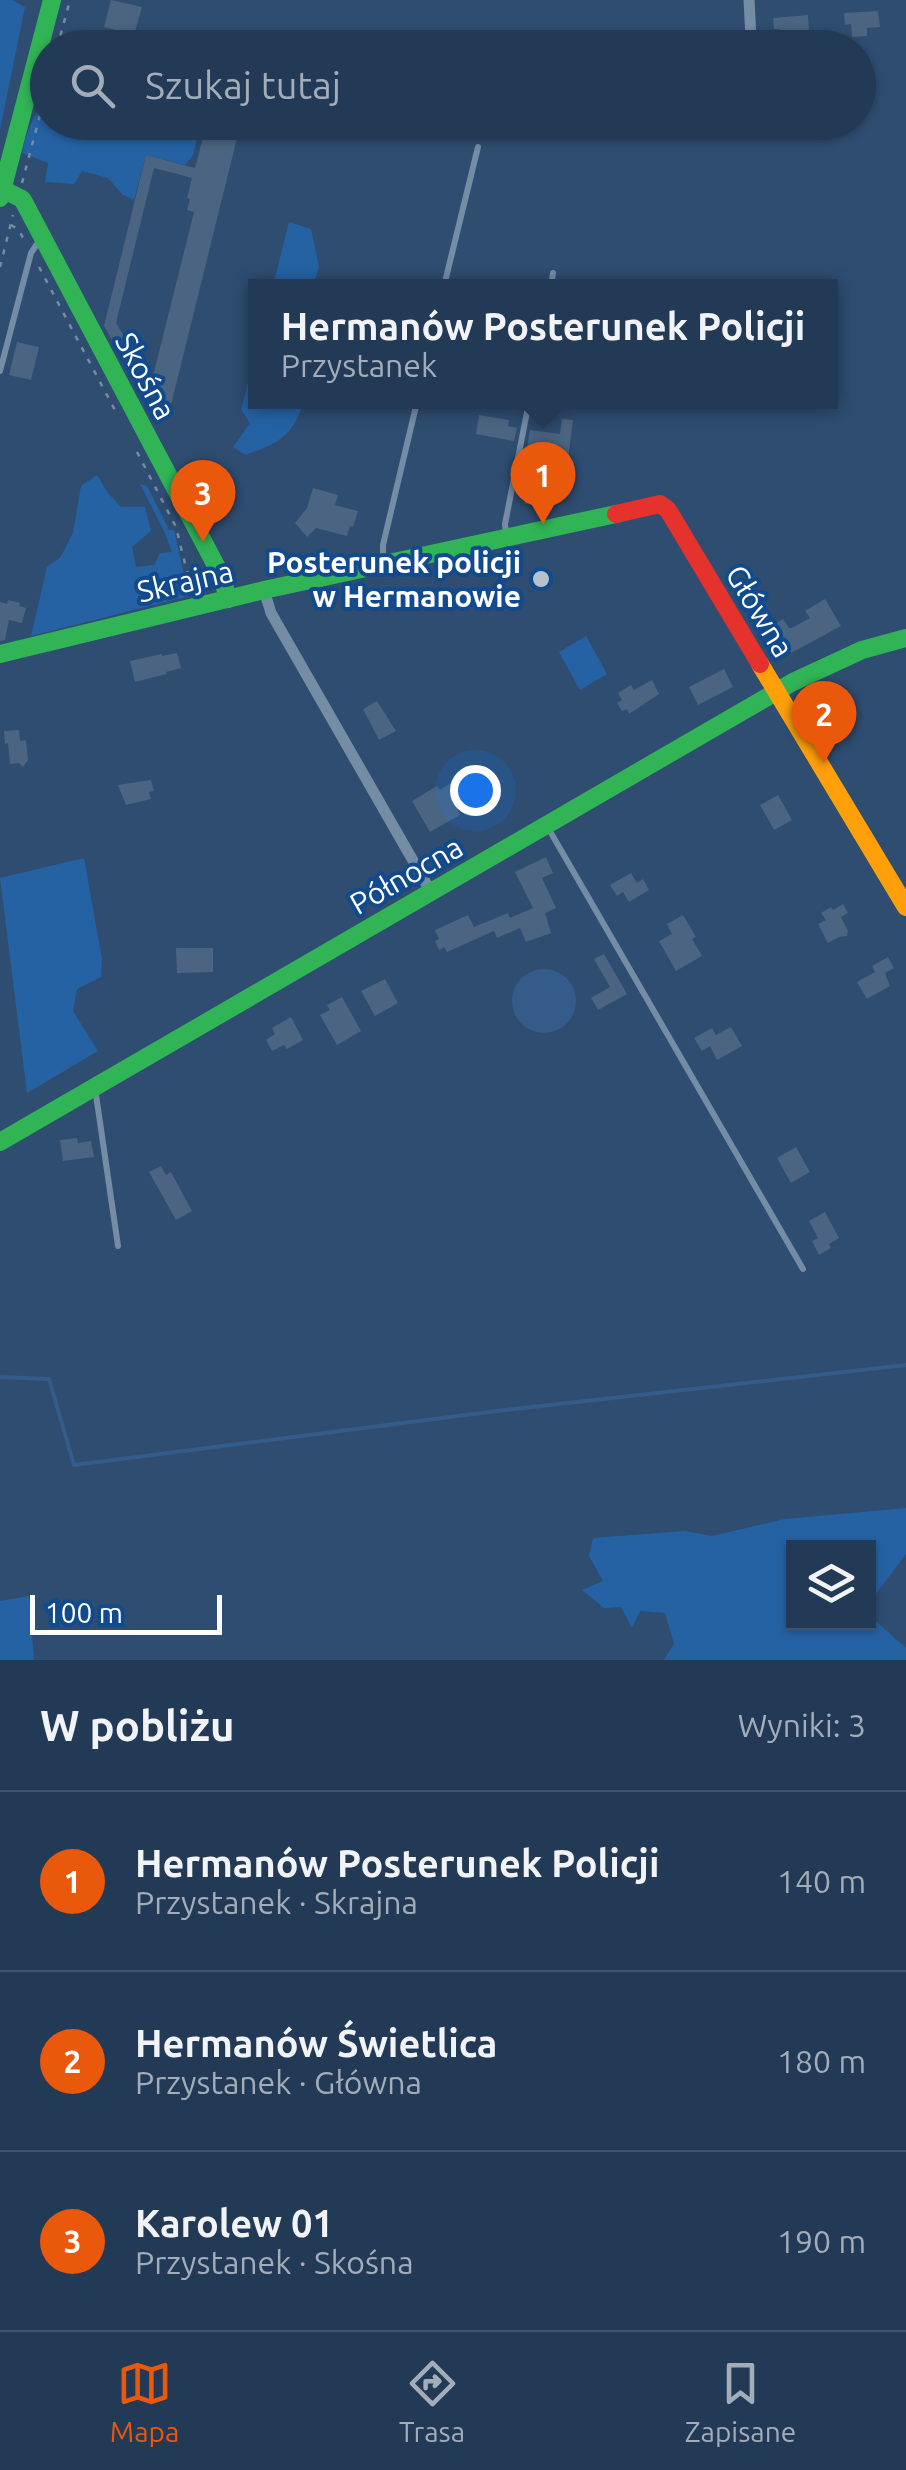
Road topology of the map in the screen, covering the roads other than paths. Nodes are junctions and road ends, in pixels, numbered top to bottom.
1 (52, 0) edge
2 (749, 0) edge
3 (45, 30) edge
4 (751, 30) edge
5 (30, 95) edge
6 (478, 146) dead end
7 (7, 195) edge
8 (42, 236) junction
9 (554, 273) dead end
10 (446, 279) edge
11 (553, 279) edge
12 (0, 371) edge
13 (415, 409) edge
14 (528, 409) edge
15 (654, 504) joint
16 (507, 537) junction
17 (384, 564) junction
18 (264, 590) junction
19 (228, 598) junction
20 (906, 638) edge
21 (0, 654) edge
22 (776, 692) junction
23 (546, 825) junction
24 (431, 892) junction
25 (906, 907) edge
26 (95, 1087) junction
27 (0, 1142) edge
28 (118, 1246) dead end
29 (803, 1270) dead end

1 - 3 street
2 - 4 street
5 - 7 street
6 - 10 lane
7 - 8 street, Skośna
8 - 12 lane
8 - 19 street, Skośna
9 - 11 lane
13 - 17 lane
14 - 16 lane
15 - 16 street, Skrajna
15 - 22 street, Główna
16 - 17 street, Skrajna
17 - 18 street, Skrajna
18 - 19 street, Skrajna
18 - 24 street
19 - 21 street, Skrajna
20 - 22 street, Północna
22 - 23 street, Północna
22 - 25 street, Główna
23 - 24 street, Północna
23 - 29 lane
24 - 26 street, Północna
26 - 27 street, Północna
26 - 28 lane

